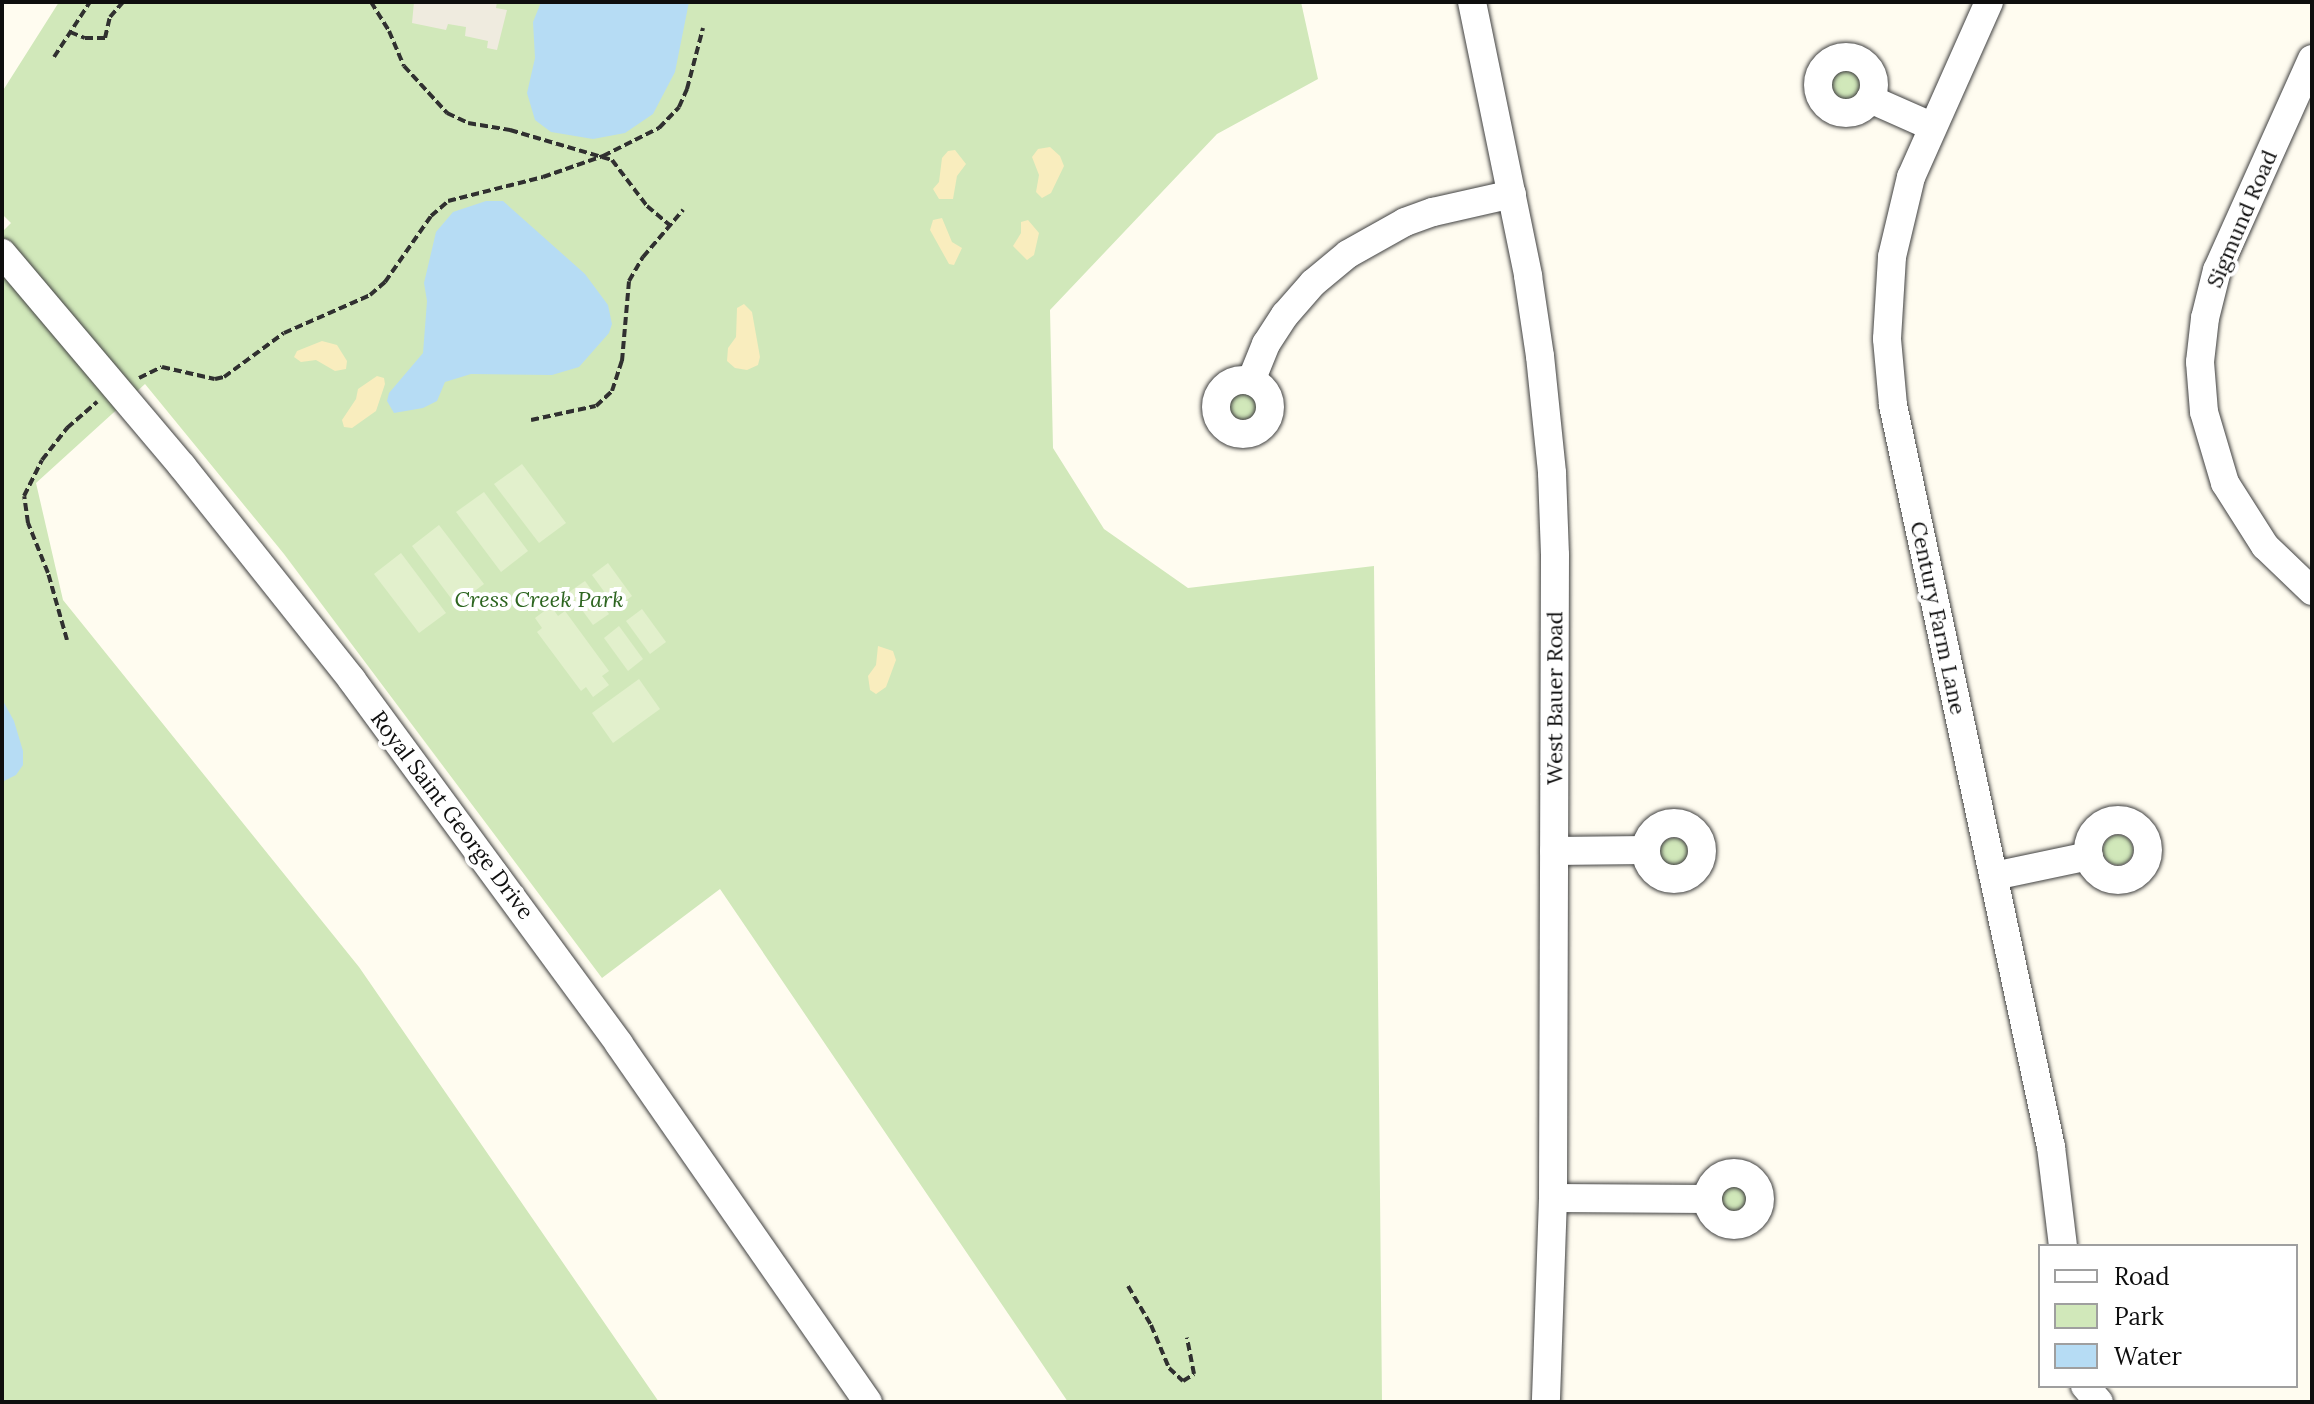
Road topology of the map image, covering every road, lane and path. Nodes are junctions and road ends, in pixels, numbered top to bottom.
1 (90, 2) edge
2 (123, 2) edge
3 (371, 2) edge
4 (1472, 2) edge
5 (1989, 2) edge
6 (703, 28) dead end
7 (70, 32) junction
8 (54, 57) dead end
9 (2312, 59) edge
10 (1870, 99) dead end
11 (1931, 126) junction
12 (603, 156) junction
13 (1512, 194) junction
14 (683, 210) dead end
15 (671, 226) junction
16 (2, 253) edge
17 (1251, 381) dead end
18 (117, 389) junction
19 (531, 420) dead end
20 (2312, 591) edge
21 (67, 640) dead end
22 (1646, 850) dead end
23 (1554, 851) junction
24 (2089, 856) dead end
25 (1994, 876) junction
26 (1553, 1198) junction
27 (1708, 1199) dead end
28 (2063, 1244) edge
29 (1128, 1286) dead end
30 (1187, 1338) dead end
31 (868, 1402) edge
32 (1546, 1402) edge

1 - 7 path
2 - 7 path
3 - 12 path
4 - 13 street, West Bauer Road
5 - 11 street, Century Farm Lane
6 - 12 path
7 - 8 path
9 - 20 street, Sigmund Road
10 - 11 street
11 - 25 street, Century Farm Lane
12 - 15 path
12 - 18 path
13 - 17 street
13 - 23 street, West Bauer Road
14 - 15 path
15 - 19 path
16 - 18 street, Royal Saint George Drive
18 - 21 path
18 - 31 street, Royal Saint George Drive
22 - 23 street
23 - 26 street, West Bauer Road
24 - 25 street
25 - 28 street, Century Farm Lane
26 - 27 street
26 - 32 street, West Bauer Road
29 - 30 path

